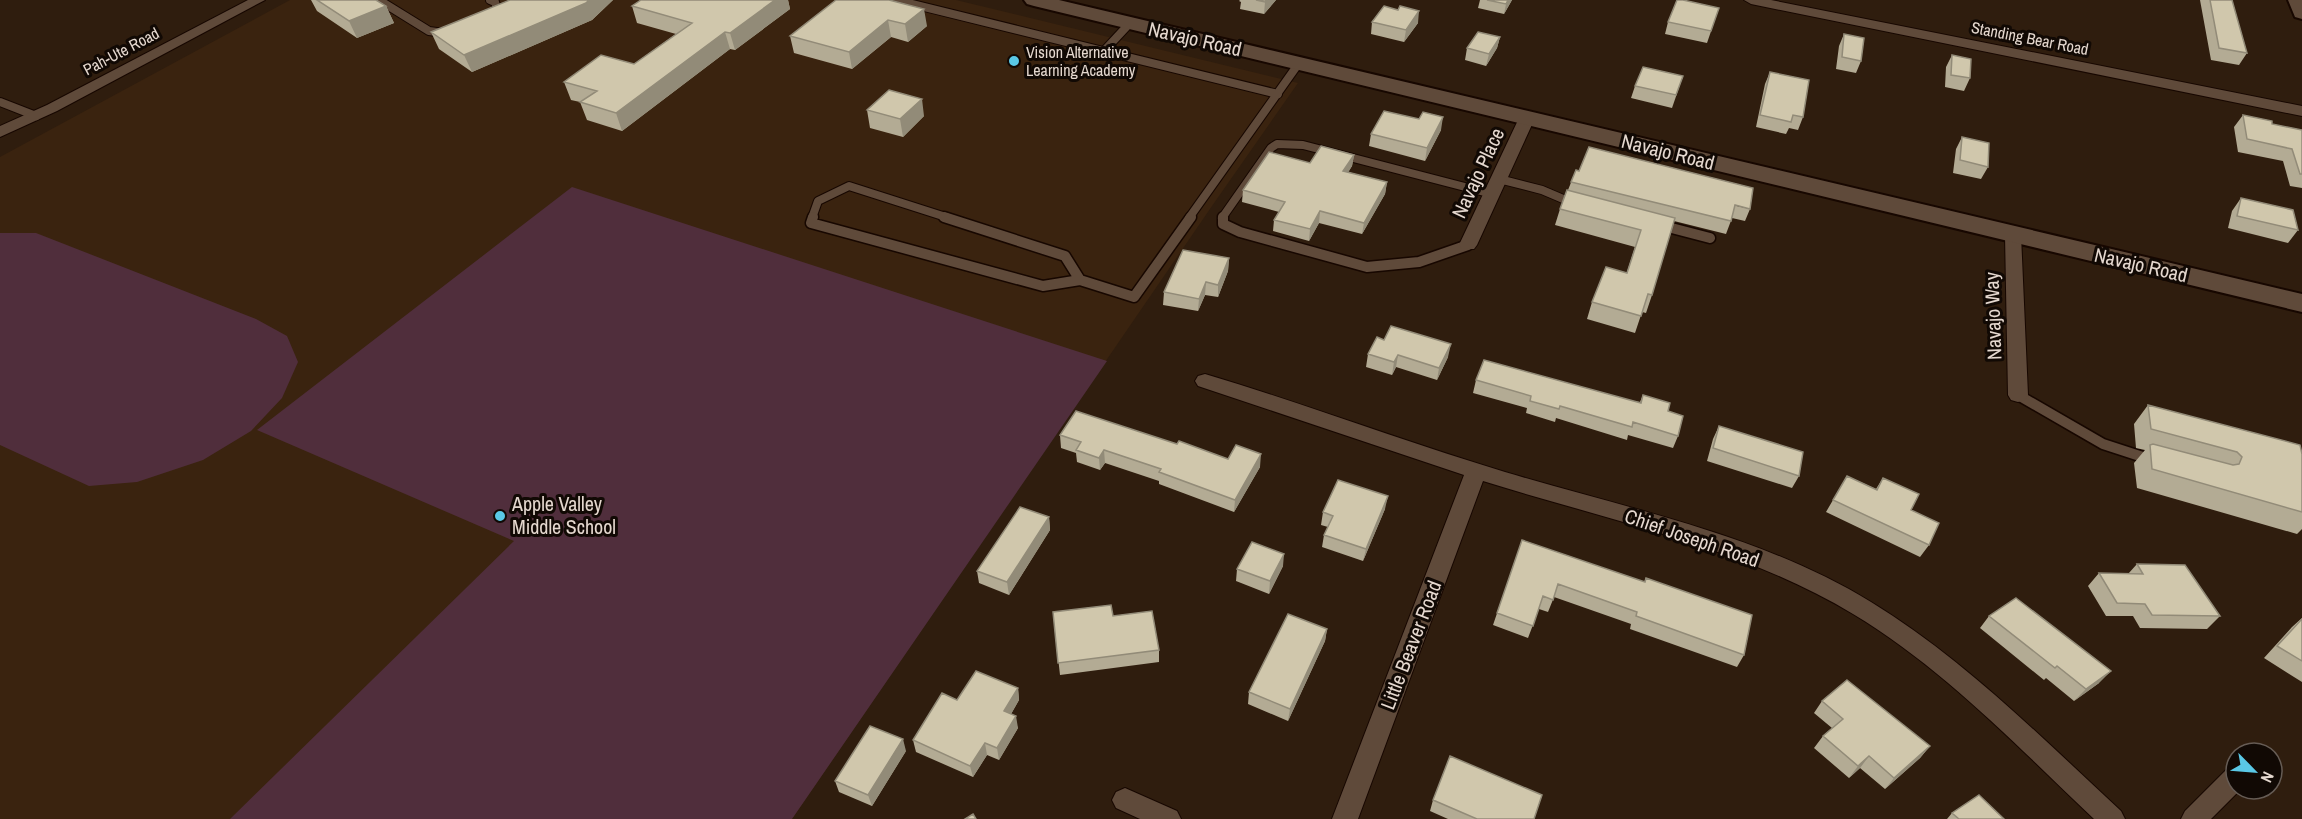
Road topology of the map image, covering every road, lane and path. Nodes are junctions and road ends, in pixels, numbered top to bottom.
1 (258, 0) edge
2 (379, 0) edge
3 (490, 0) edge
4 (896, 0) edge
5 (1034, 0) edge
6 (1751, 0) edge
7 (2298, 0) edge
8 (2302, 13) edge
9 (1130, 23) junction
10 (481, 24) edge
11 (455, 33) edge
12 (1103, 52) junction
13 (1299, 63) junction
14 (1278, 94) junction
15 (0, 102) edge
16 (2302, 111) edge
17 (36, 116) junction
18 (1527, 118) junction
19 (0, 132) edge
20 (1495, 186) junction
21 (1588, 207) edge
22 (1655, 224) edge
23 (2013, 235) junction
24 (1710, 238) dead end
25 (1468, 245) joint
26 (1080, 280) junction
27 (2302, 303) edge
28 (1206, 381) dead end
29 (2018, 395) joint
30 (2162, 462) edge
31 (1476, 471) junction
32 (2224, 789) edge
33 (1125, 800) dead end
34 (1168, 819) edge
35 (1345, 819) edge
36 (2112, 819) edge
37 (2194, 819) edge

1 - 17 street, Pah-Ute Road
2 - 11 lane
3 - 10 lane
4 - 12 lane
5 - 9 main road, Navajo Road
6 - 16 street, Standing Bear Road
7 - 8 main road
9 - 12 lane
9 - 13 main road, Navajo Road
12 - 14 lane
13 - 14 lane
13 - 18 main road, Navajo Road
14 - 26 lane
15 - 17 lane
17 - 19 street, Pah-Ute Road
18 - 20 street, Navajo Place
18 - 23 main road, Navajo Road
20 - 21 lane
20 - 25 street, Navajo Place
20 - 25 lane
22 - 24 lane
23 - 27 main road, Navajo Road
23 - 29 street, Navajo Way
26 - 26 lane
28 - 31 street, Chief Joseph Road
29 - 30 lane
31 - 35 street, Little Beaver Road
31 - 36 street, Chief Joseph Road
32 - 37 street
33 - 34 street

